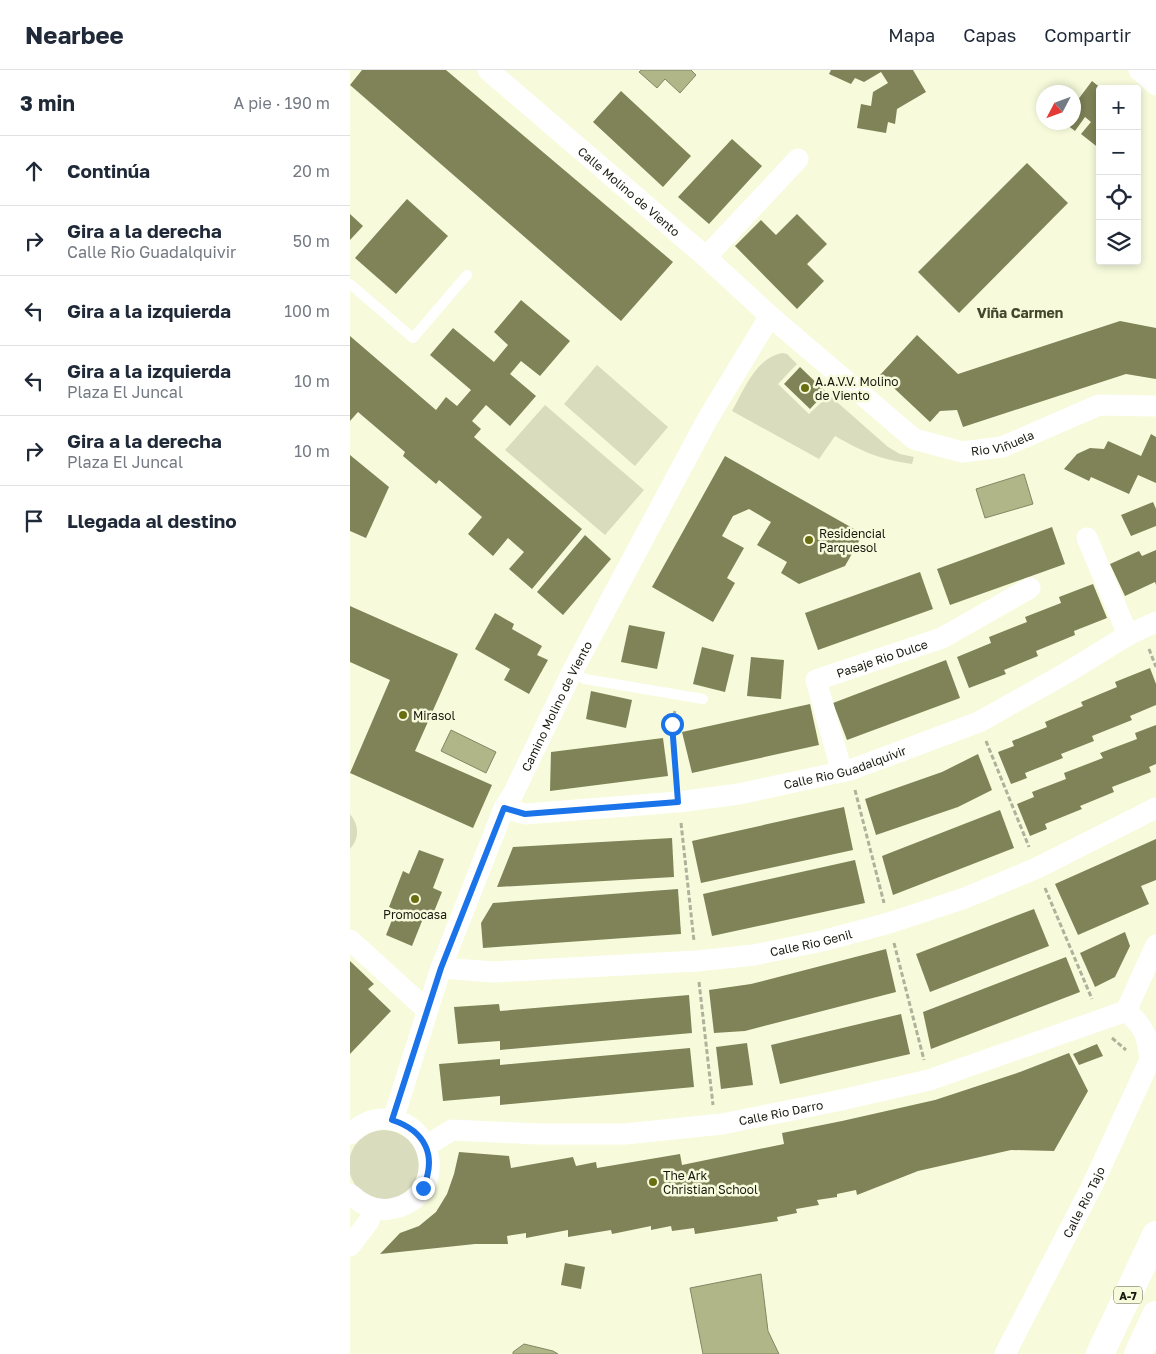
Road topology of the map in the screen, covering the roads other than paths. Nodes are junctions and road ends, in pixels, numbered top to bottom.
1 (488, 70) edge
2 (1139, 70) edge
3 (1156, 85) edge
4 (798, 160) dead end
5 (706, 257) junction
6 (467, 275) dead end
7 (350, 284) edge
8 (770, 316) junction
9 (1156, 406) edge
10 (1087, 538) dead end
11 (1030, 588) dead end
12 (1156, 622) edge
13 (1128, 635) junction
14 (572, 672) junction
15 (703, 699) dead end
16 (842, 772) junction
17 (504, 808) junction
18 (1156, 808) edge
19 (350, 940) edge
20 (1156, 944) edge
21 (441, 968) junction
22 (427, 1010) junction
23 (1126, 1011) junction
24 (1153, 1054) edge
25 (392, 1120) junction
26 (350, 1134) edge
27 (426, 1146) junction
28 (350, 1194) edge
29 (373, 1209) junction
30 (1156, 1235) edge
31 (350, 1246) edge
32 (1156, 1315) edge
33 (1005, 1354) edge
34 (1100, 1354) edge
35 (1138, 1354) edge

1 - 5 street, Calle Molino de Viento
2 - 3 street
4 - 5 street
5 - 8 street, Calle Molino de Viento
6 - 7 lane
8 - 9 street, Rio Viñuela
8 - 14 street, Camino Molino de Viento
10 - 13 street
11 - 16 street, Pasaje Rio Dulce
12 - 13 street, Calle Rio Guadalquivir
13 - 16 street, Calle Rio Guadalquivir
14 - 15 lane
14 - 17 street, Camino Molino de Viento
16 - 17 street, Calle Rio Guadalquivir
17 - 21 street, Camino Molino de Viento
18 - 21 street, Calle Rio Genil
19 - 22 street
20 - 23 street
21 - 22 street, Camino Molino de Viento
22 - 25 street, Camino Molino de Viento
23 - 24 street
23 - 27 street, Calle Rio Darro
24 - 33 street, Calle Rio Tajo
25 - 26 street
25 - 27 street
27 - 29 street
28 - 29 street
29 - 31 street
30 - 34 highway, A-7
32 - 35 highway, A-7

